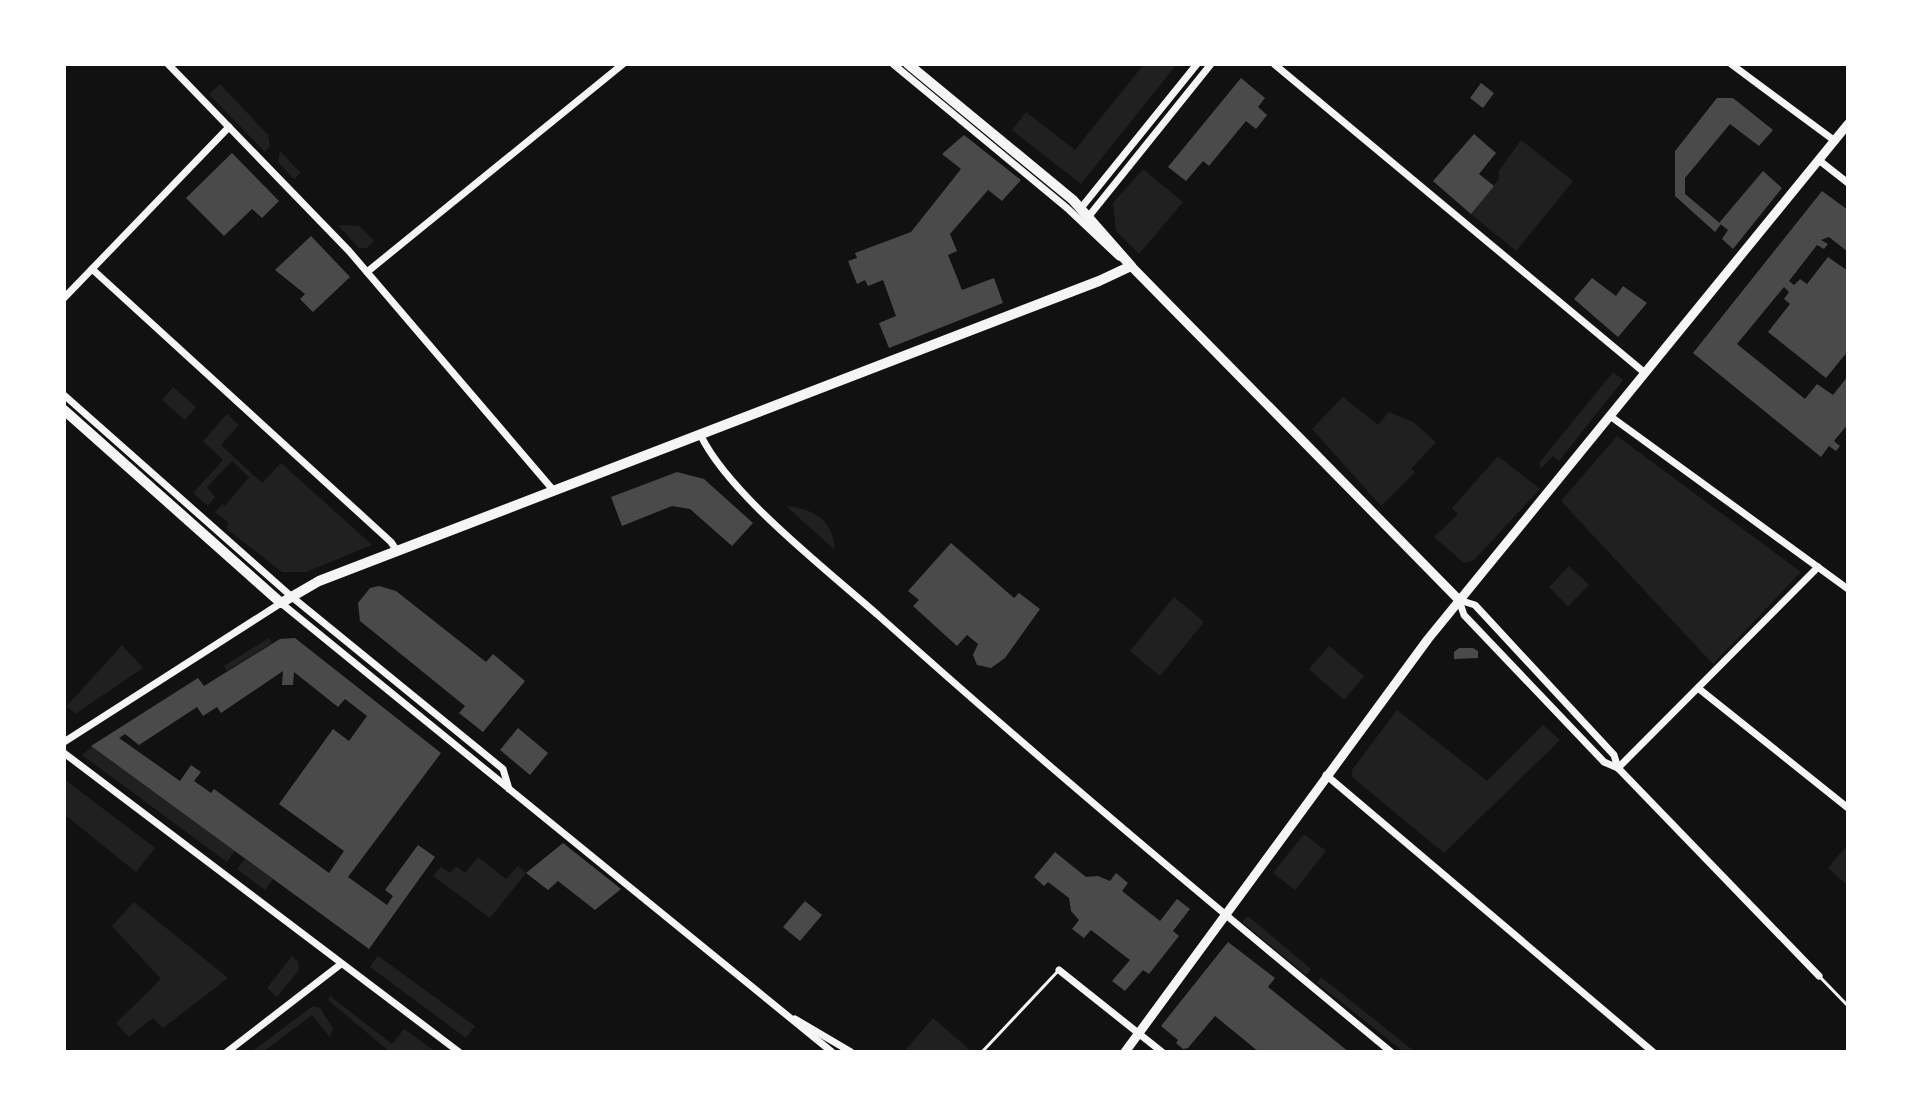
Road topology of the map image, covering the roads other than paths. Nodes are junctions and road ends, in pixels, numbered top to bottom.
1 (168, 64) edge
2 (623, 64) edge
3 (893, 64) edge
4 (908, 64) edge
5 (1197, 64) edge
6 (1211, 64) edge
7 (1274, 64) edge
8 (1731, 64) edge
9 (1848, 124) edge
10 (229, 127) junction
11 (1835, 141) junction
12 (1820, 161) junction
13 (1848, 183) edge
14 (1085, 212) junction
15 (1131, 266) junction
16 (92, 269) junction
17 (367, 272) junction
18 (64, 298) edge
19 (1645, 373) junction
20 (64, 395) edge
21 (64, 410) edge
22 (1610, 416) junction
23 (701, 436) junction
24 (554, 491) junction
25 (397, 551) junction
26 (1818, 567) junction
27 (1848, 589) edge
28 (292, 597) junction
29 (1459, 600) junction
30 (281, 603) junction
31 (1698, 688) junction
32 (64, 742) edge
33 (64, 753) edge
34 (1618, 768) junction
35 (1326, 775) junction
36 (510, 790) junction
37 (1848, 808) edge
38 (1224, 915) junction
39 (341, 964) junction
40 (1059, 970) joint
41 (1819, 976) joint
42 (1848, 1006) edge
43 (789, 1017) junction
44 (1137, 1033) junction
45 (227, 1052) edge
46 (459, 1052) edge
47 (832, 1052) edge
48 (851, 1052) edge
49 (982, 1052) edge
50 (1125, 1052) edge
51 (1162, 1052) edge
52 (1391, 1052) edge
53 (1653, 1052) edge

1 - 10 street
2 - 17 street
3 - 15 street
4 - 14 main road
5 - 14 street
6 - 14 street
7 - 19 street
8 - 11 street
9 - 11 street
10 - 16 street
10 - 17 street
11 - 12 street
12 - 13 street
12 - 19 street
14 - 15 main road
15 - 23 main road
15 - 29 street
16 - 18 street
16 - 25 street
17 - 24 street
19 - 22 street
20 - 28 street
21 - 30 main road
22 - 26 street
22 - 29 street
23 - 24 main road
23 - 38 street
24 - 25 main road
25 - 28 main road
26 - 27 street
26 - 31 street
28 - 30 main road
28 - 36 street
29 - 34 street
29 - 34 street
29 - 35 street
30 - 32 street
30 - 36 street
31 - 34 street
31 - 37 street
33 - 39 street
34 - 41 street
35 - 38 street
35 - 53 street
36 - 43 street
38 - 44 street
38 - 52 street
39 - 45 street
39 - 46 street
40 - 44 street
40 - 49 lane
41 - 42 lane
43 - 47 street
43 - 48 street
44 - 50 street
44 - 51 street

